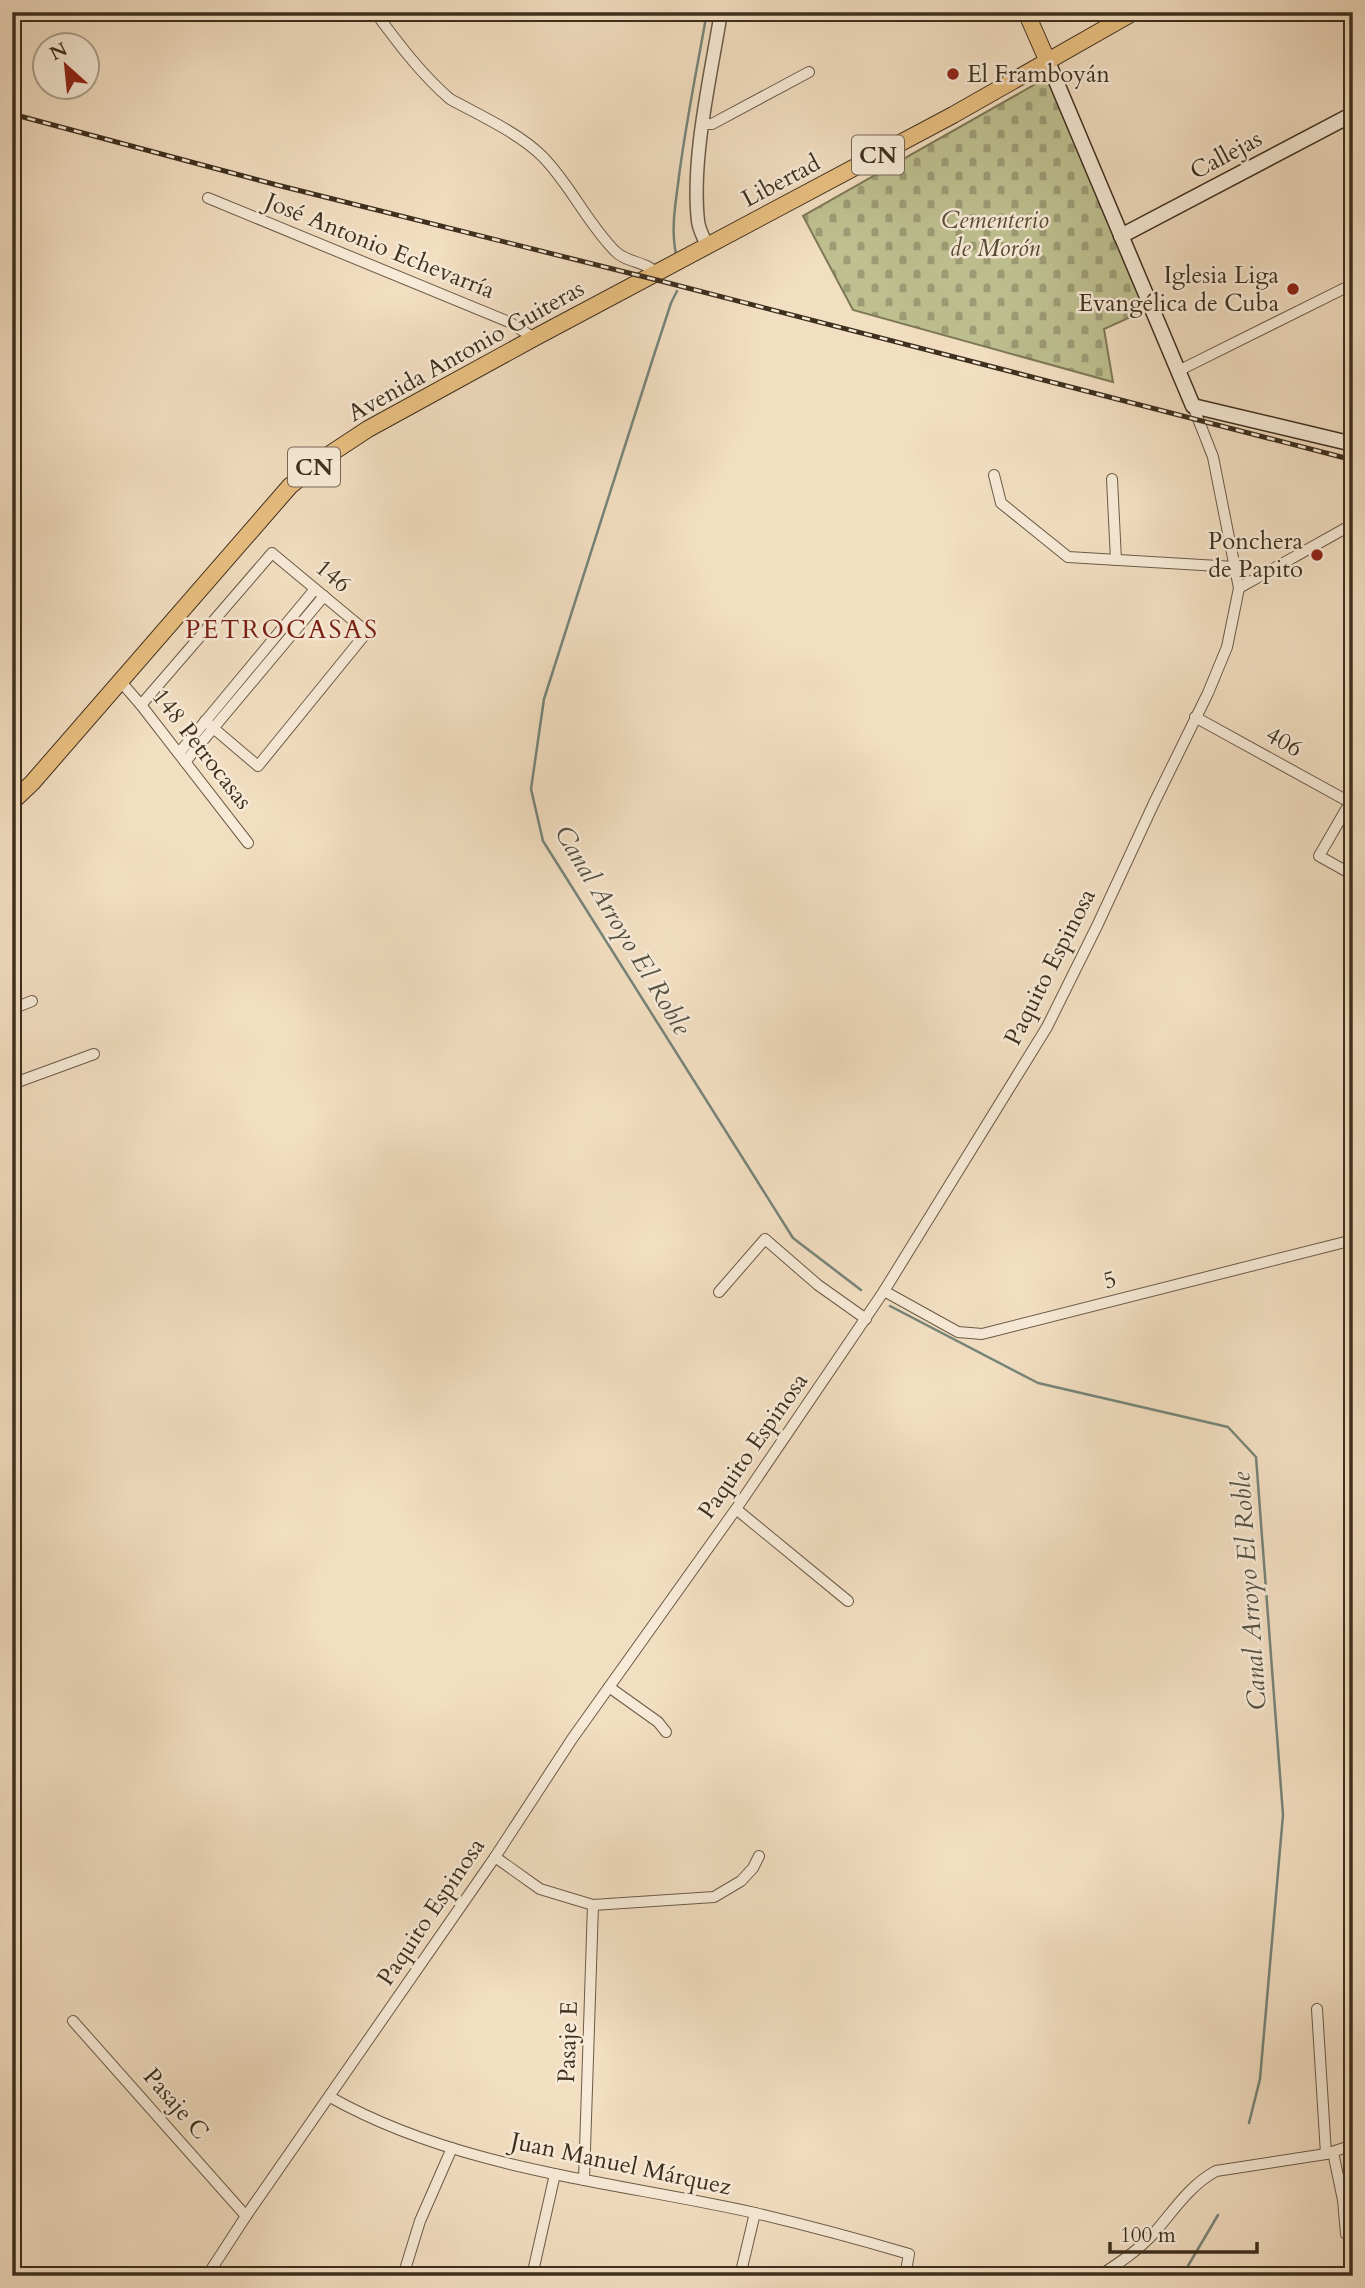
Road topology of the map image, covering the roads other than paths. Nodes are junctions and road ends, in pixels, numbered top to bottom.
1 (375, 12) edge
2 (721, 12) edge
3 (1026, 12) edge
4 (1134, 12) edge
5 (1048, 62) junction
6 (809, 72) dead end
7 (1353, 114) edge
8 (704, 124) junction
9 (208, 198) dead end
10 (1121, 236) junction
11 (707, 246) junction
12 (657, 274) junction
13 (1353, 284) edge
14 (534, 338) junction
15 (1178, 371) junction
16 (1193, 406) junction
17 (1353, 444) edge
18 (994, 475) dead end
19 (1112, 479) dead end
20 (1353, 524) edge
21 (1116, 560) junction
22 (1235, 567) junction
23 (1239, 588) junction
24 (316, 589) junction
25 (324, 596) junction
26 (121, 682) junction
27 (142, 705) junction
28 (1195, 717) junction
29 (205, 721) junction
30 (214, 729) junction
31 (182, 758) junction
32 (1351, 801) edge
33 (12, 802) edge
34 (248, 843) dead end
35 (1353, 875) edge
36 (33, 1001) dead end
37 (12, 1009) edge
38 (94, 1054) dead end
39 (12, 1084) edge
40 (1353, 1240) edge
41 (884, 1291) junction
42 (719, 1292) dead end
43 (866, 1319) junction
44 (736, 1509) junction
45 (848, 1601) dead end
46 (609, 1687) junction
47 (666, 1732) dead end
48 (759, 1856) dead end
49 (495, 1857) junction
50 (593, 1905) junction
51 (1317, 2009) dead end
52 (73, 2021) dead end
53 (330, 2096) junction
54 (1353, 2145) edge
55 (452, 2148) junction
56 (1330, 2153) junction
57 (555, 2174) junction
58 (584, 2180) junction
59 (1348, 2200) edge
60 (755, 2213) junction
61 (246, 2216) junction
62 (1346, 2234) dead end
63 (207, 2276) edge
64 (403, 2276) edge
65 (532, 2276) edge
66 (740, 2276) edge
67 (905, 2276) edge
68 (1100, 2276) edge

1 - 12 street
2 - 8 street
3 - 5 main road
4 - 5 main road, Libertad / CN
5 - 10 main road
5 - 11 main road, Libertad / CN
6 - 8 street
7 - 10 main road, Callejas
8 - 11 street
9 - 14 street, José Antonio Echevarría
10 - 15 main road
11 - 12 main road, Avenida Antonio Guiteras / CN
12 - 14 main road, Avenida Antonio Guiteras / CN
13 - 15 street
14 - 26 main road, Avenida Antonio Guiteras / CN
15 - 16 main road
16 - 17 main road
16 - 22 street
18 - 21 street
19 - 21 street
20 - 23 street
21 - 22 street
22 - 23 street
23 - 28 street, Paquito Espinosa
24 - 25 street, 146
24 - 27 street, 146
24 - 29 street
25 - 30 street
25 - 30 street, 146
26 - 27 street, 148 Petrocasas
26 - 33 main road, Avenida Antonio Guiteras / CN
27 - 31 street, 148 Petrocasas
28 - 32 street, 406
28 - 41 street, Paquito Espinosa
29 - 30 street
29 - 31 street
30 - 31 street
31 - 34 street, 148 Petrocasas
32 - 35 street
36 - 37 street
38 - 39 street
40 - 41 street, 5
41 - 43 street, Paquito Espinosa
42 - 43 street
43 - 44 street, Paquito Espinosa
44 - 45 street
44 - 46 street, Paquito Espinosa
46 - 47 street
46 - 49 street, Paquito Espinosa
48 - 50 street
49 - 50 street
49 - 53 street, Paquito Espinosa
50 - 58 street, Pasaje E
51 - 56 street
52 - 61 street, Pasaje C
53 - 55 street, Juan Manuel Márquez
53 - 61 street, Paquito Espinosa
54 - 56 street
55 - 57 street, Juan Manuel Márquez
55 - 64 street
56 - 59 street
56 - 68 street
57 - 58 street, Juan Manuel Márquez
57 - 65 street
58 - 60 street, Juan Manuel Márquez
59 - 62 street
60 - 66 street
60 - 67 street, Juan Manuel Márquez
61 - 63 street, Paquito Espinosa

